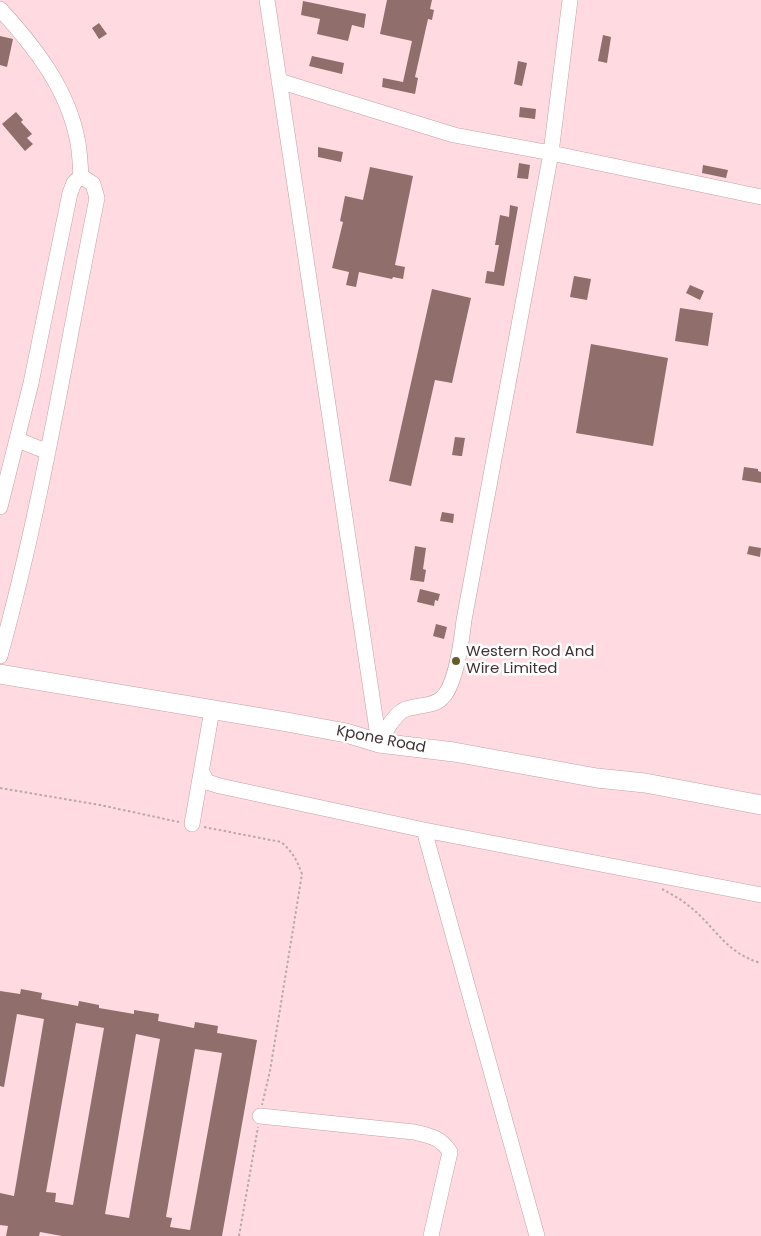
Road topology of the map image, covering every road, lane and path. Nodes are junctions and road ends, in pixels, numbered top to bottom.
1 (267, 0) edge
2 (570, 0) edge
3 (0, 9) edge
4 (279, 81) junction
5 (550, 153) junction
6 (81, 176) junction
7 (761, 197) edge
8 (18, 440) junction
9 (48, 452) junction
10 (0, 507) edge
11 (0, 656) edge
12 (0, 674) edge
13 (212, 710) junction
14 (379, 743) junction
15 (202, 772) junction
16 (0, 788) edge
17 (761, 806) edge
18 (192, 824) junction
19 (424, 830) junction
20 (660, 888) dead end
21 (761, 895) edge
22 (761, 963) edge
23 (260, 1116) junction
24 (239, 1236) edge
25 (431, 1236) edge
26 (537, 1236) edge

1 - 4 street
2 - 5 street
3 - 6 street
4 - 5 street
4 - 14 street
5 - 7 street
5 - 14 street
6 - 8 street
6 - 9 street
8 - 9 street
8 - 10 street
9 - 11 street
12 - 13 main road, Kpone Road
13 - 14 main road, Kpone Road
13 - 15 street
14 - 17 main road, Kpone Road
15 - 18 street
15 - 19 street
16 - 18 path
18 - 23 path
19 - 21 street
19 - 26 street
20 - 22 path
23 - 24 path
23 - 25 street

